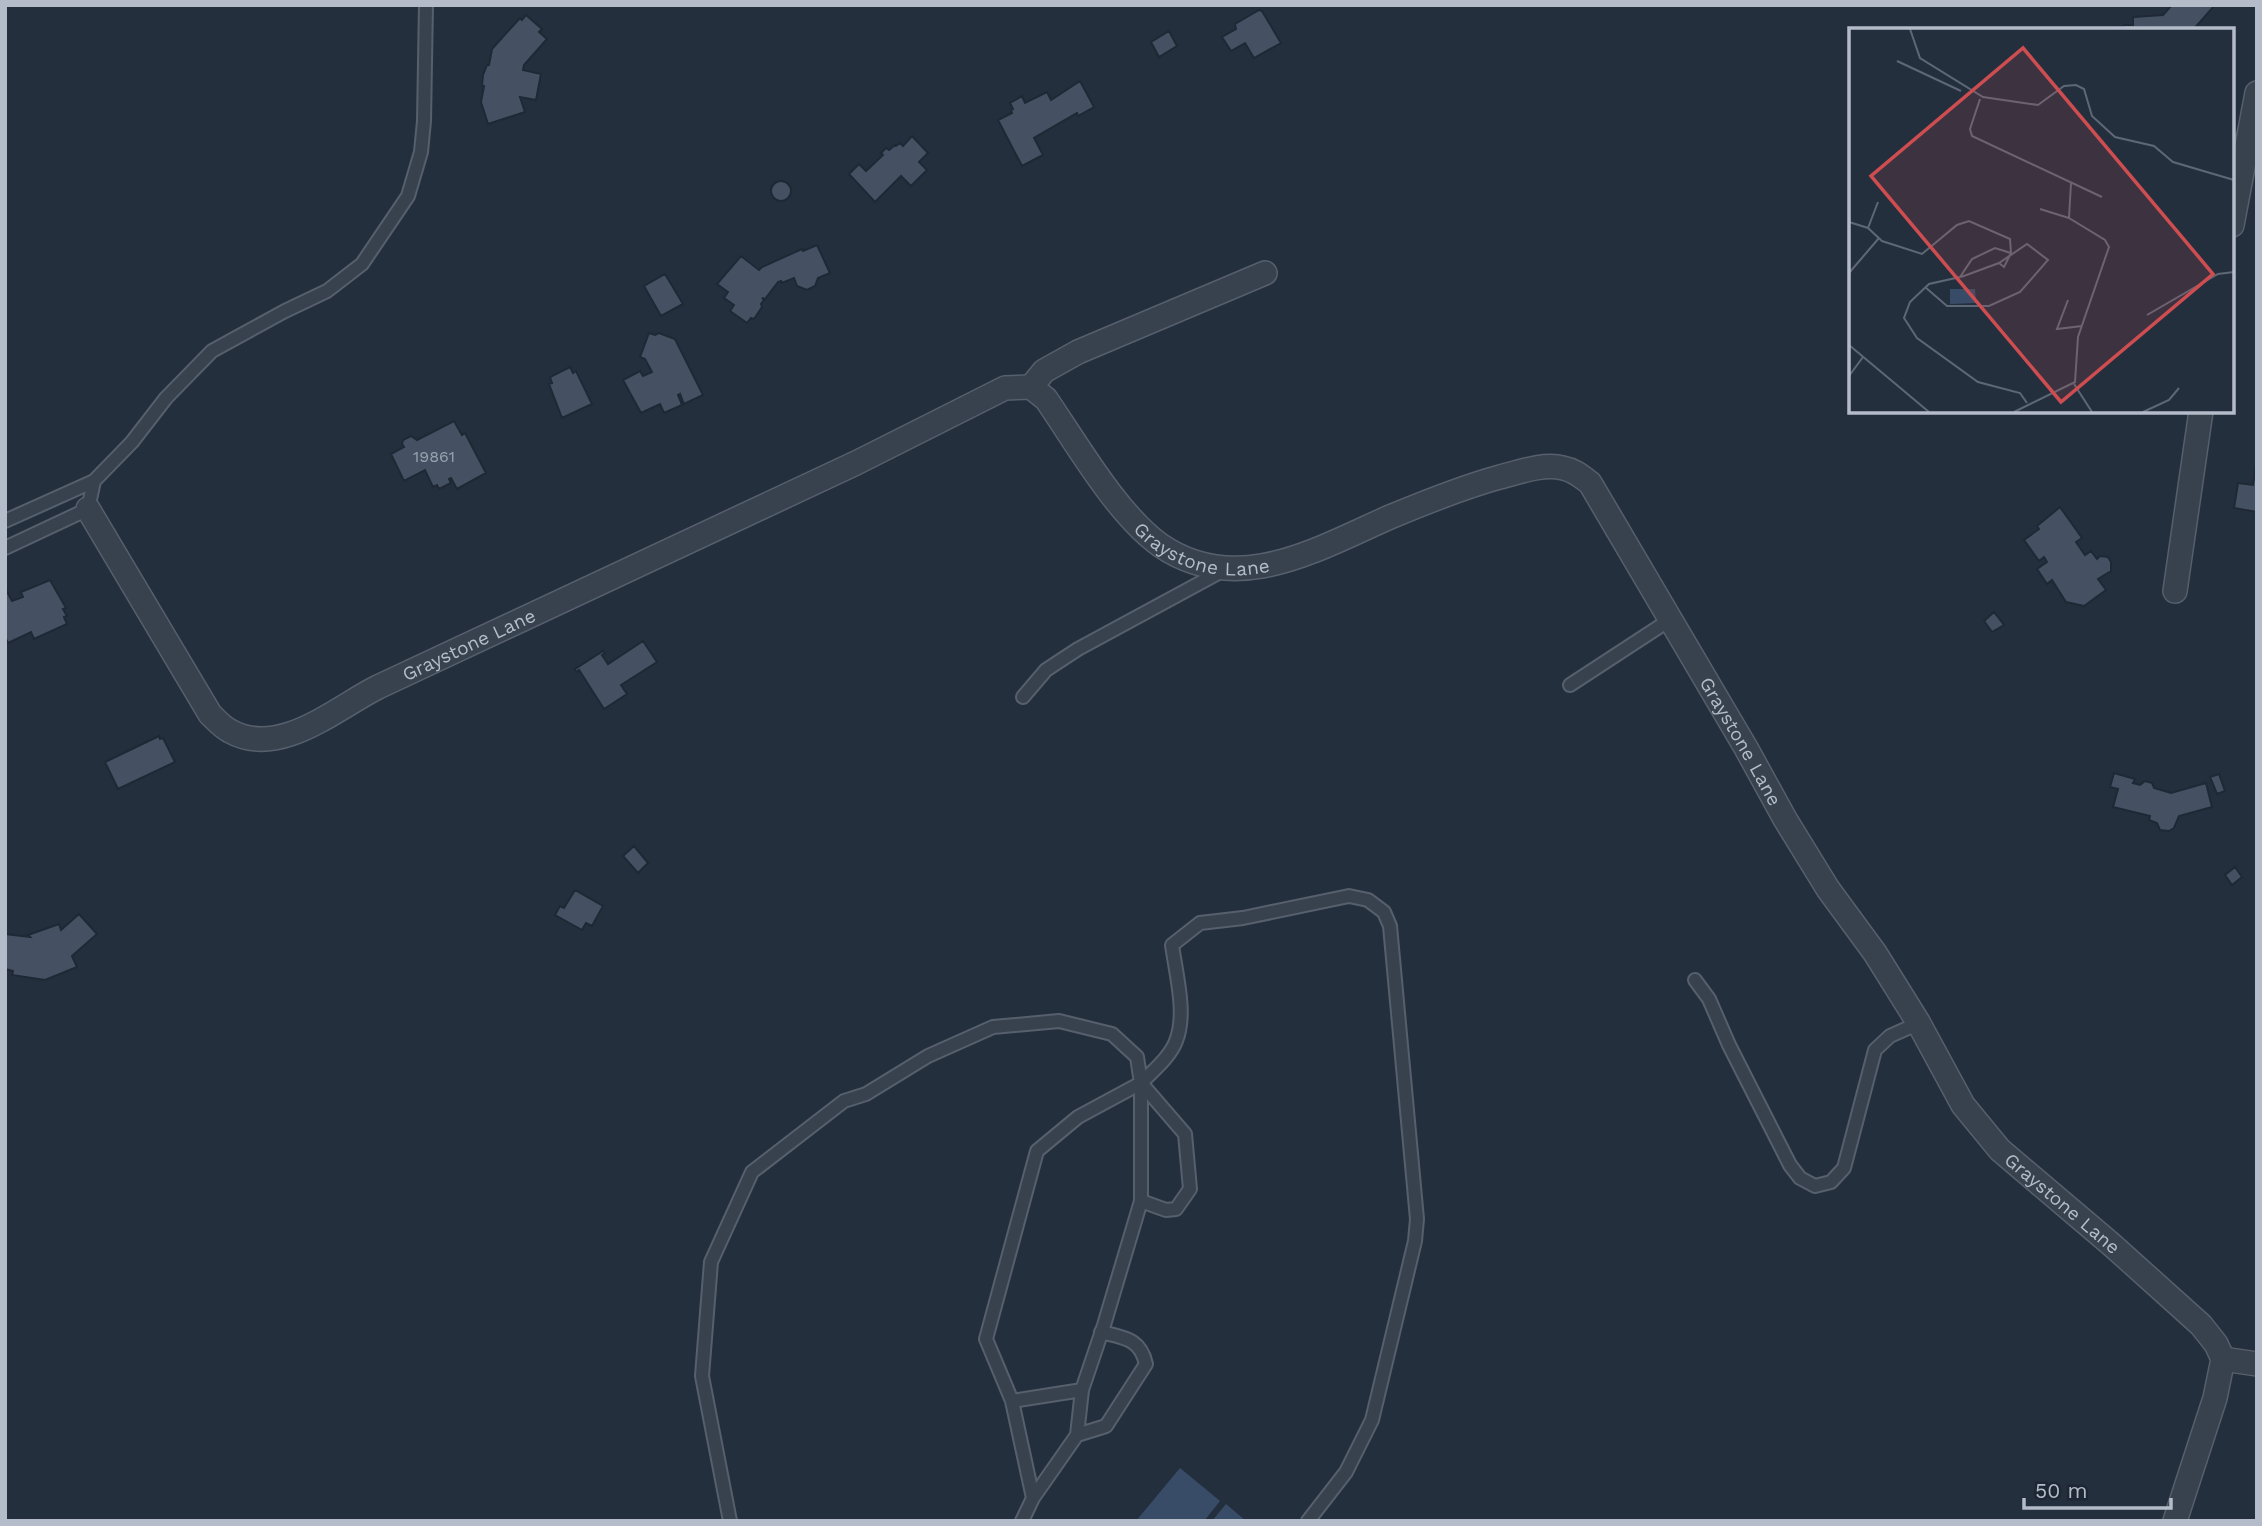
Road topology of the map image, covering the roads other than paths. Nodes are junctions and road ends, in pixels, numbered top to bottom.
1 (426, 5) edge
2 (2257, 93) edge
3 (2234, 214) edge
4 (1265, 273) dead end
5 (1031, 387) junction
6 (2201, 413) edge
7 (94, 481) junction
8 (88, 509) junction
9 (5, 521) edge
10 (5, 548) edge
11 (1226, 569) junction
12 (2175, 591) dead end
13 (1671, 619) junction
14 (1570, 685) dead end
15 (1023, 697) dead end
16 (1695, 980) dead end
17 (1919, 1023) junction
18 (1141, 1083) junction
19 (1141, 1201) junction
20 (1101, 1332) junction
21 (2223, 1359) junction
22 (2257, 1364) edge
23 (1082, 1390) junction
24 (1012, 1401) junction
25 (1077, 1436) junction
26 (1033, 1498) junction
27 (730, 1521) edge
28 (1022, 1521) edge
29 (1308, 1521) edge
30 (2175, 1521) edge

1 - 7 lane
2 - 3 street
4 - 5 street
5 - 8 street, Graystone Lane
5 - 11 street, Graystone Lane
6 - 12 street
7 - 8 lane
7 - 9 lane
8 - 10 lane
11 - 13 street, Graystone Lane
11 - 15 lane
13 - 14 lane
13 - 17 street, Graystone Lane
16 - 17 lane
17 - 21 street, Graystone Lane
18 - 19 lane
18 - 19 lane
18 - 24 lane
18 - 27 lane
18 - 29 lane
19 - 20 lane
20 - 23 lane
20 - 25 lane
21 - 22 street
21 - 30 street
23 - 24 lane
23 - 25 lane
24 - 26 lane
25 - 26 lane
26 - 28 lane

